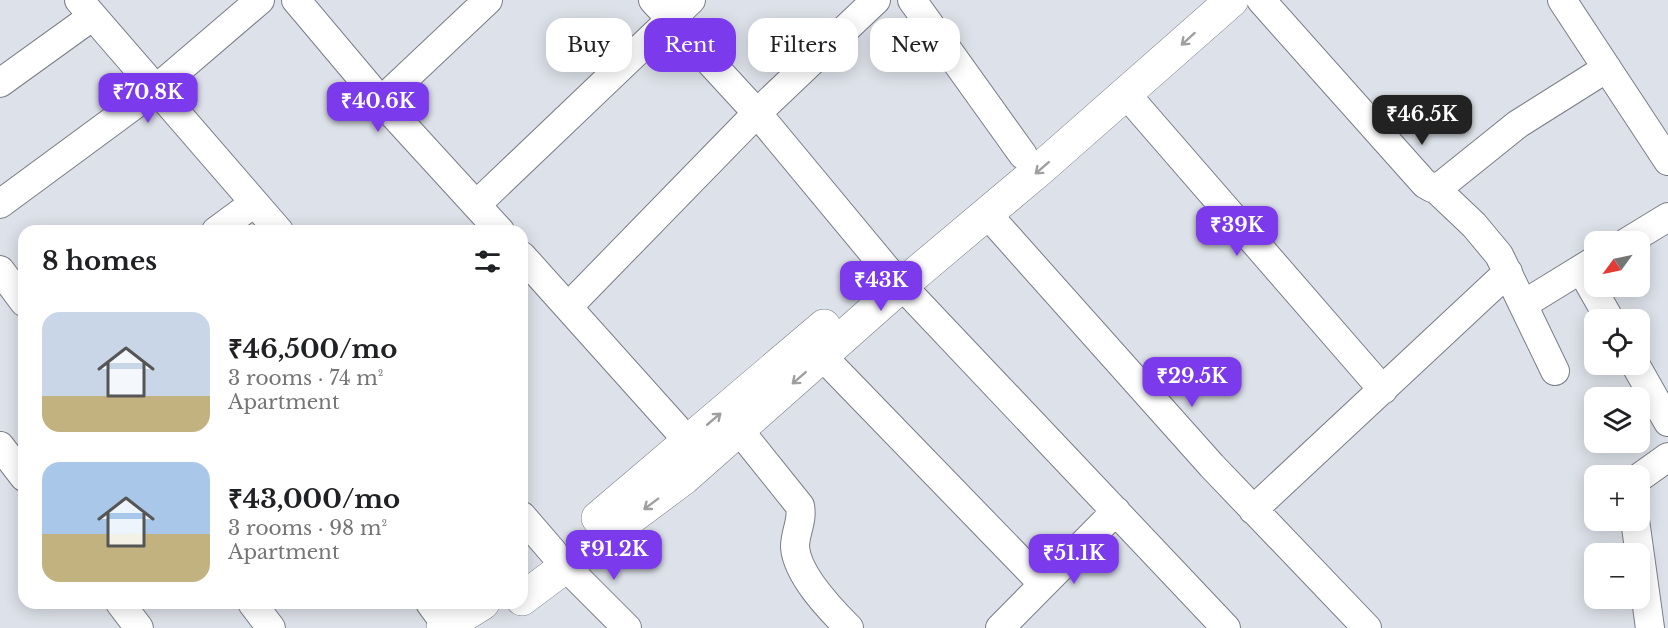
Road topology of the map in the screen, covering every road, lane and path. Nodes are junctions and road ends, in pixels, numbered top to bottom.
1 (260, 0) edge
2 (296, 0) edge
3 (488, 0) edge
4 (691, 0) edge
5 (876, 0) edge
6 (912, 0) edge
7 (1199, 0) edge
8 (1232, 0) edge
9 (1261, 0) edge
10 (1562, 0) edge
11 (86, 8) edge
12 (661, 10) edge
13 (1607, 68) junction
14 (0, 83) edge
15 (156, 89) junction
16 (1126, 94) junction
17 (381, 101) junction
18 (757, 113) junction
19 (1023, 155) junction
20 (1668, 161) edge
21 (1435, 188) junction
22 (254, 202) junction
23 (0, 204) edge
24 (476, 205) junction
25 (988, 214) junction
26 (1668, 217) edge
27 (224, 225) edge
28 (274, 225) edge
29 (494, 225) edge
30 (1645, 231) edge
31 (528, 263) edge
32 (1584, 267) edge
33 (0, 270) edge
34 (1508, 272) junction
35 (895, 278) junction
36 (18, 294) edge
37 (1524, 304) junction
38 (568, 307) junction
39 (823, 357) junction
40 (1555, 371) dead end
41 (1641, 375) edge
42 (1383, 390) junction
43 (1668, 422) edge
44 (739, 430) junction
45 (688, 441) junction
46 (0, 446) edge
47 (1668, 457) edge
48 (18, 469) edge
49 (1650, 470) edge
50 (1254, 510) junction
51 (1116, 511) junction
52 (528, 523) edge
53 (1637, 531) edge
54 (560, 560) junction
55 (528, 573) edge
56 (1043, 584) junction
57 (528, 593) edge
58 (125, 609) edge
59 (257, 609) edge
60 (467, 609) edge
61 (507, 609) edge
62 (440, 619) edge
63 (1220, 626) edge
64 (139, 628) edge
65 (271, 628) edge
66 (480, 628) edge
67 (627, 628) edge
68 (849, 628) edge
69 (1000, 628) edge
70 (1367, 628) edge
71 (1650, 628) edge

1 - 15 street
2 - 17 street
3 - 17 street
4 - 12 street
5 - 18 street
6 - 19 street
7 - 19 main road
8 -> 16 main road
9 - 21 street
10 - 13 street
11 - 14 street
11 - 15 street
12 - 18 street
12 - 24 street
13 - 20 street
13 - 21 street
15 - 22 street
15 - 23 street
16 -> 25 main road
16 - 42 street
17 - 24 street
18 - 35 street
18 - 38 street
19 - 35 main road
21 - 34 street
22 - 27 street
22 - 28 street
24 - 29 street
25 - 35 main road
25 - 50 street
26 - 30 street
31 - 38 street
32 - 37 street
33 - 36 street
34 - 37 street
34 - 42 street
35 - 39 main road
45 -> 35 main road
35 - 51 street
37 - 40 street
38 - 45 street
39 -> 44 main road
39 - 56 street
41 - 43 street
42 - 50 street
44 -> 54 main road
44 - 68 street
45 - 54 main road
46 - 48 street
47 - 49 street
50 - 70 street
51 - 56 street
51 - 63 street
52 - 54 street
53 - 71 street
54 - 55 main road
54 - 57 main road
54 - 67 street
56 - 69 street
58 - 64 street
59 - 65 street
60 - 62 main road
61 - 66 main road

